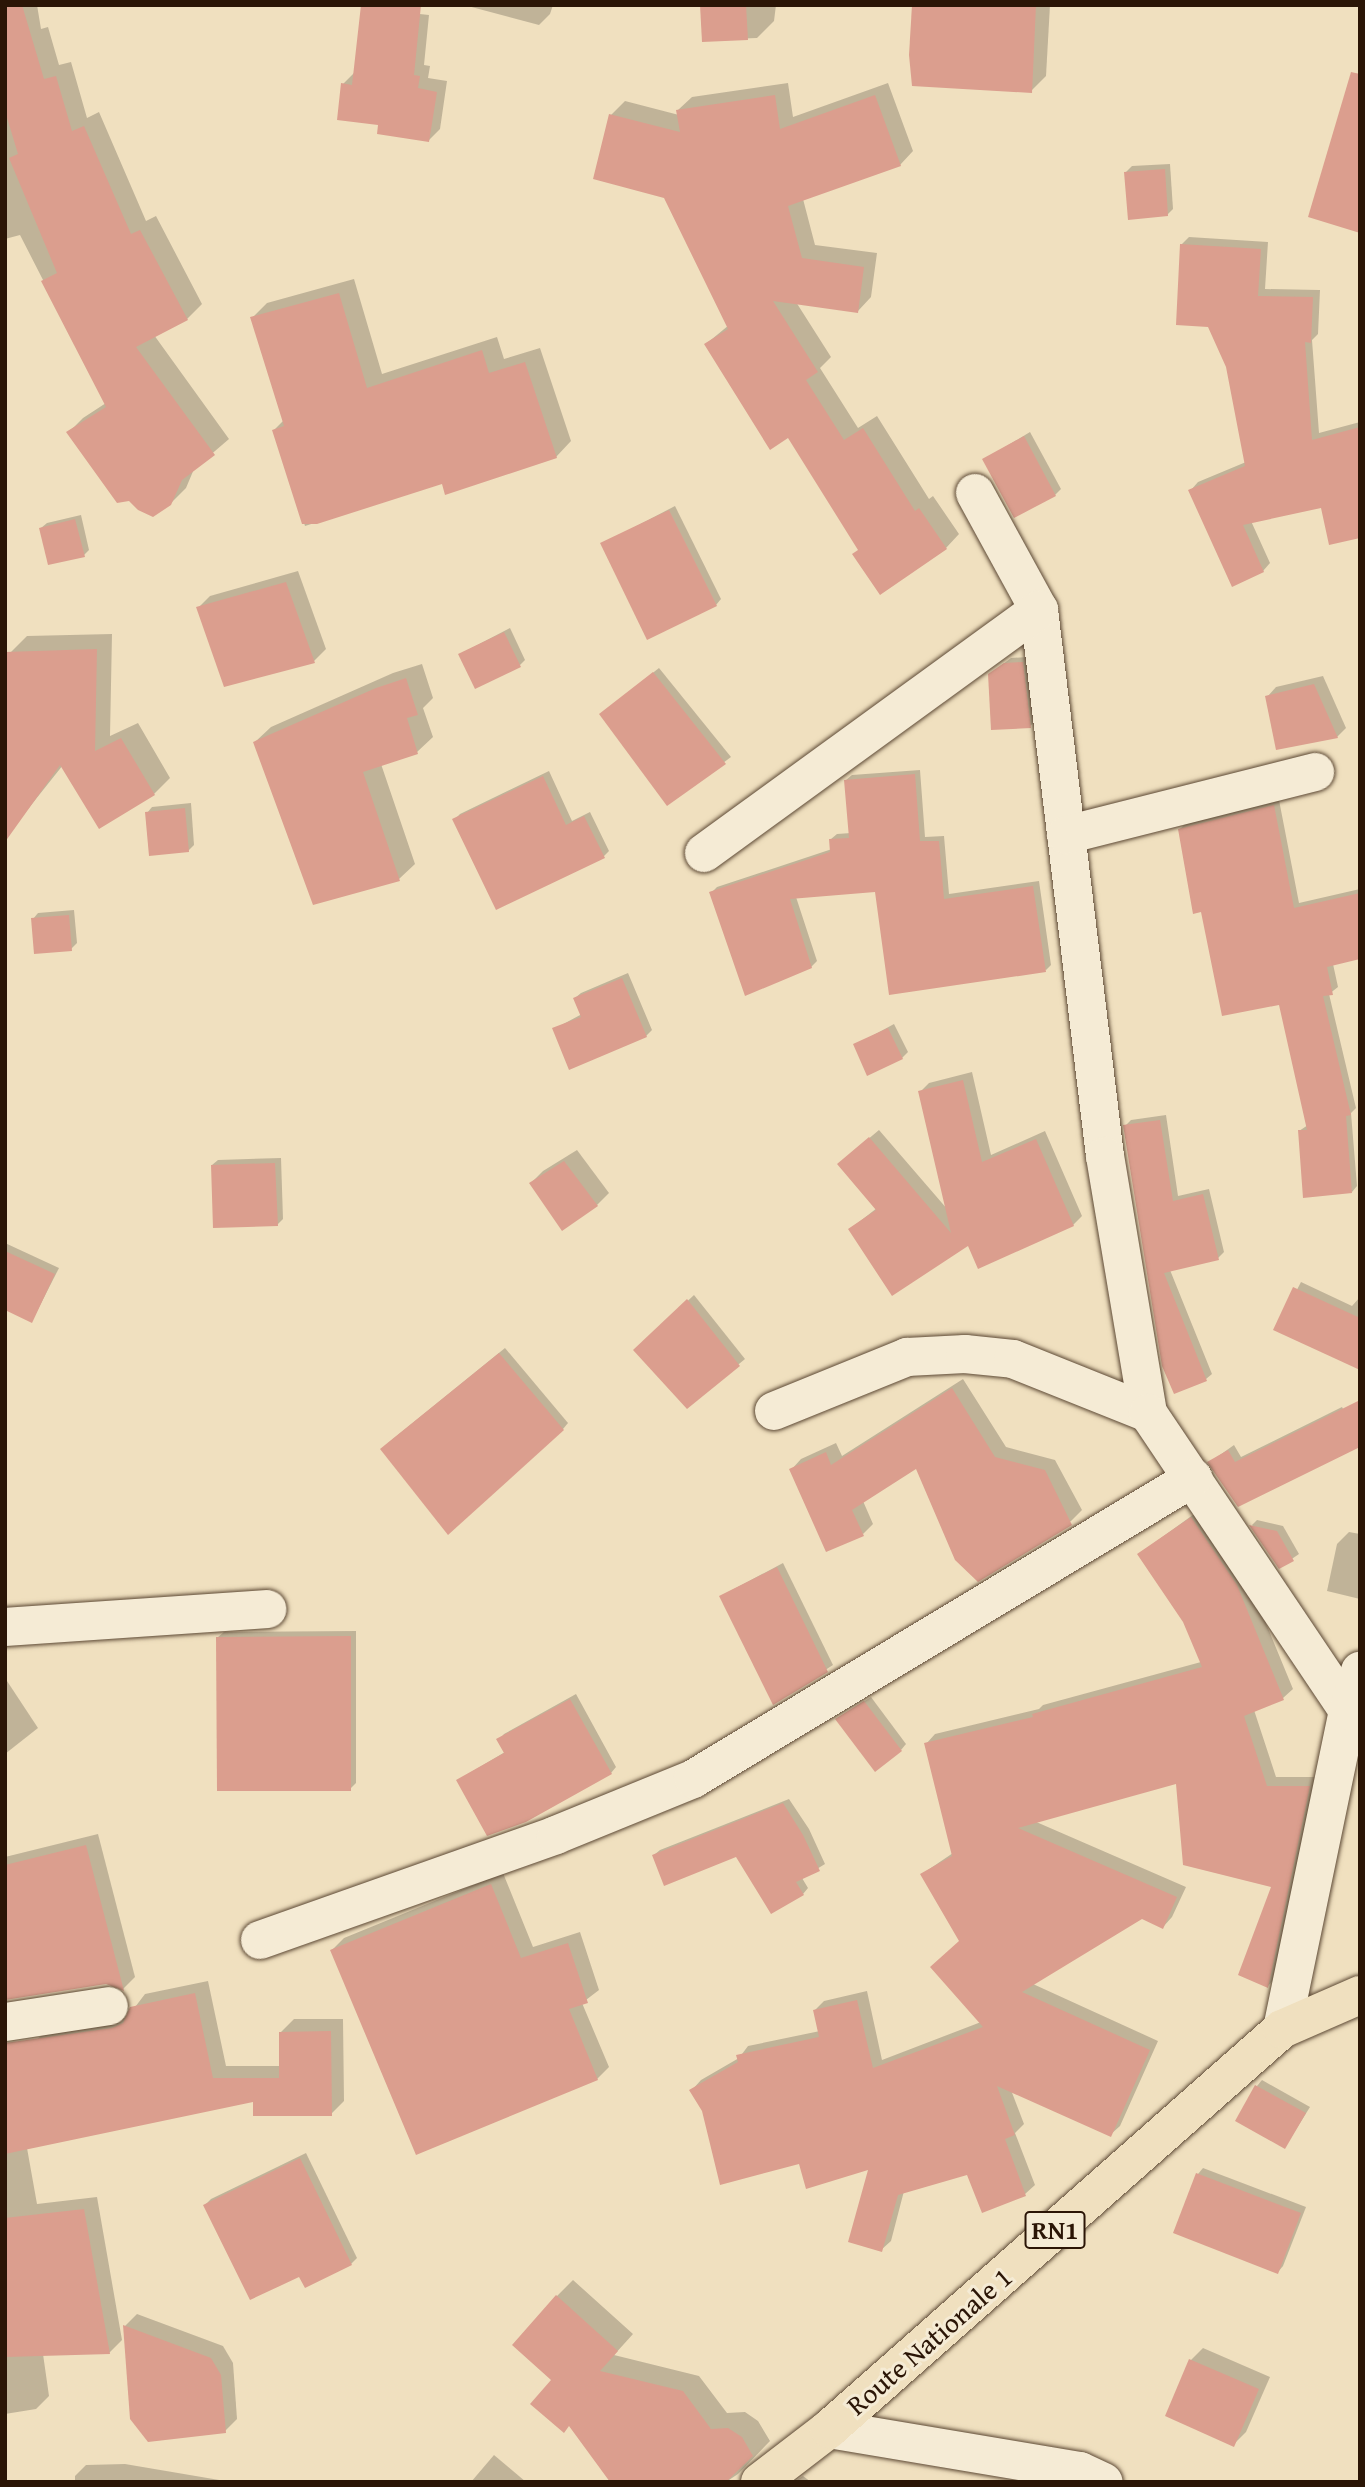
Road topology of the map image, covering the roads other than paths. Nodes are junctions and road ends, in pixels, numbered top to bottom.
1 (975, 493) dead end
2 (1039, 610) junction
3 (1315, 772) dead end
4 (1066, 835) junction
5 (704, 853) dead end
6 (774, 1411) dead end
7 (1148, 1413) junction
8 (1193, 1478) junction
9 (267, 1609) dead end
10 (5, 1628) edge
11 (1360, 1671) edge
12 (1348, 1711) junction
13 (260, 1940) dead end
14 (1360, 1995) edge
15 (109, 2006) dead end
16 (5, 2021) edge
17 (1282, 2029) junction
18 (829, 2429) junction
19 (760, 2482) edge
20 (1104, 2482) edge

1 - 2 street
2 - 4 street
2 - 5 street
3 - 4 street
4 - 7 street
6 - 7 street
7 - 8 street
8 - 12 street
8 - 13 street
9 - 10 street
11 - 12 street
12 - 17 street
14 - 17 main road, Route Nationale 1 / RN1
15 - 16 street
17 - 18 main road, Route Nationale 1 / RN1
18 - 19 main road, Route Nationale 1 / RN1
18 - 20 street

